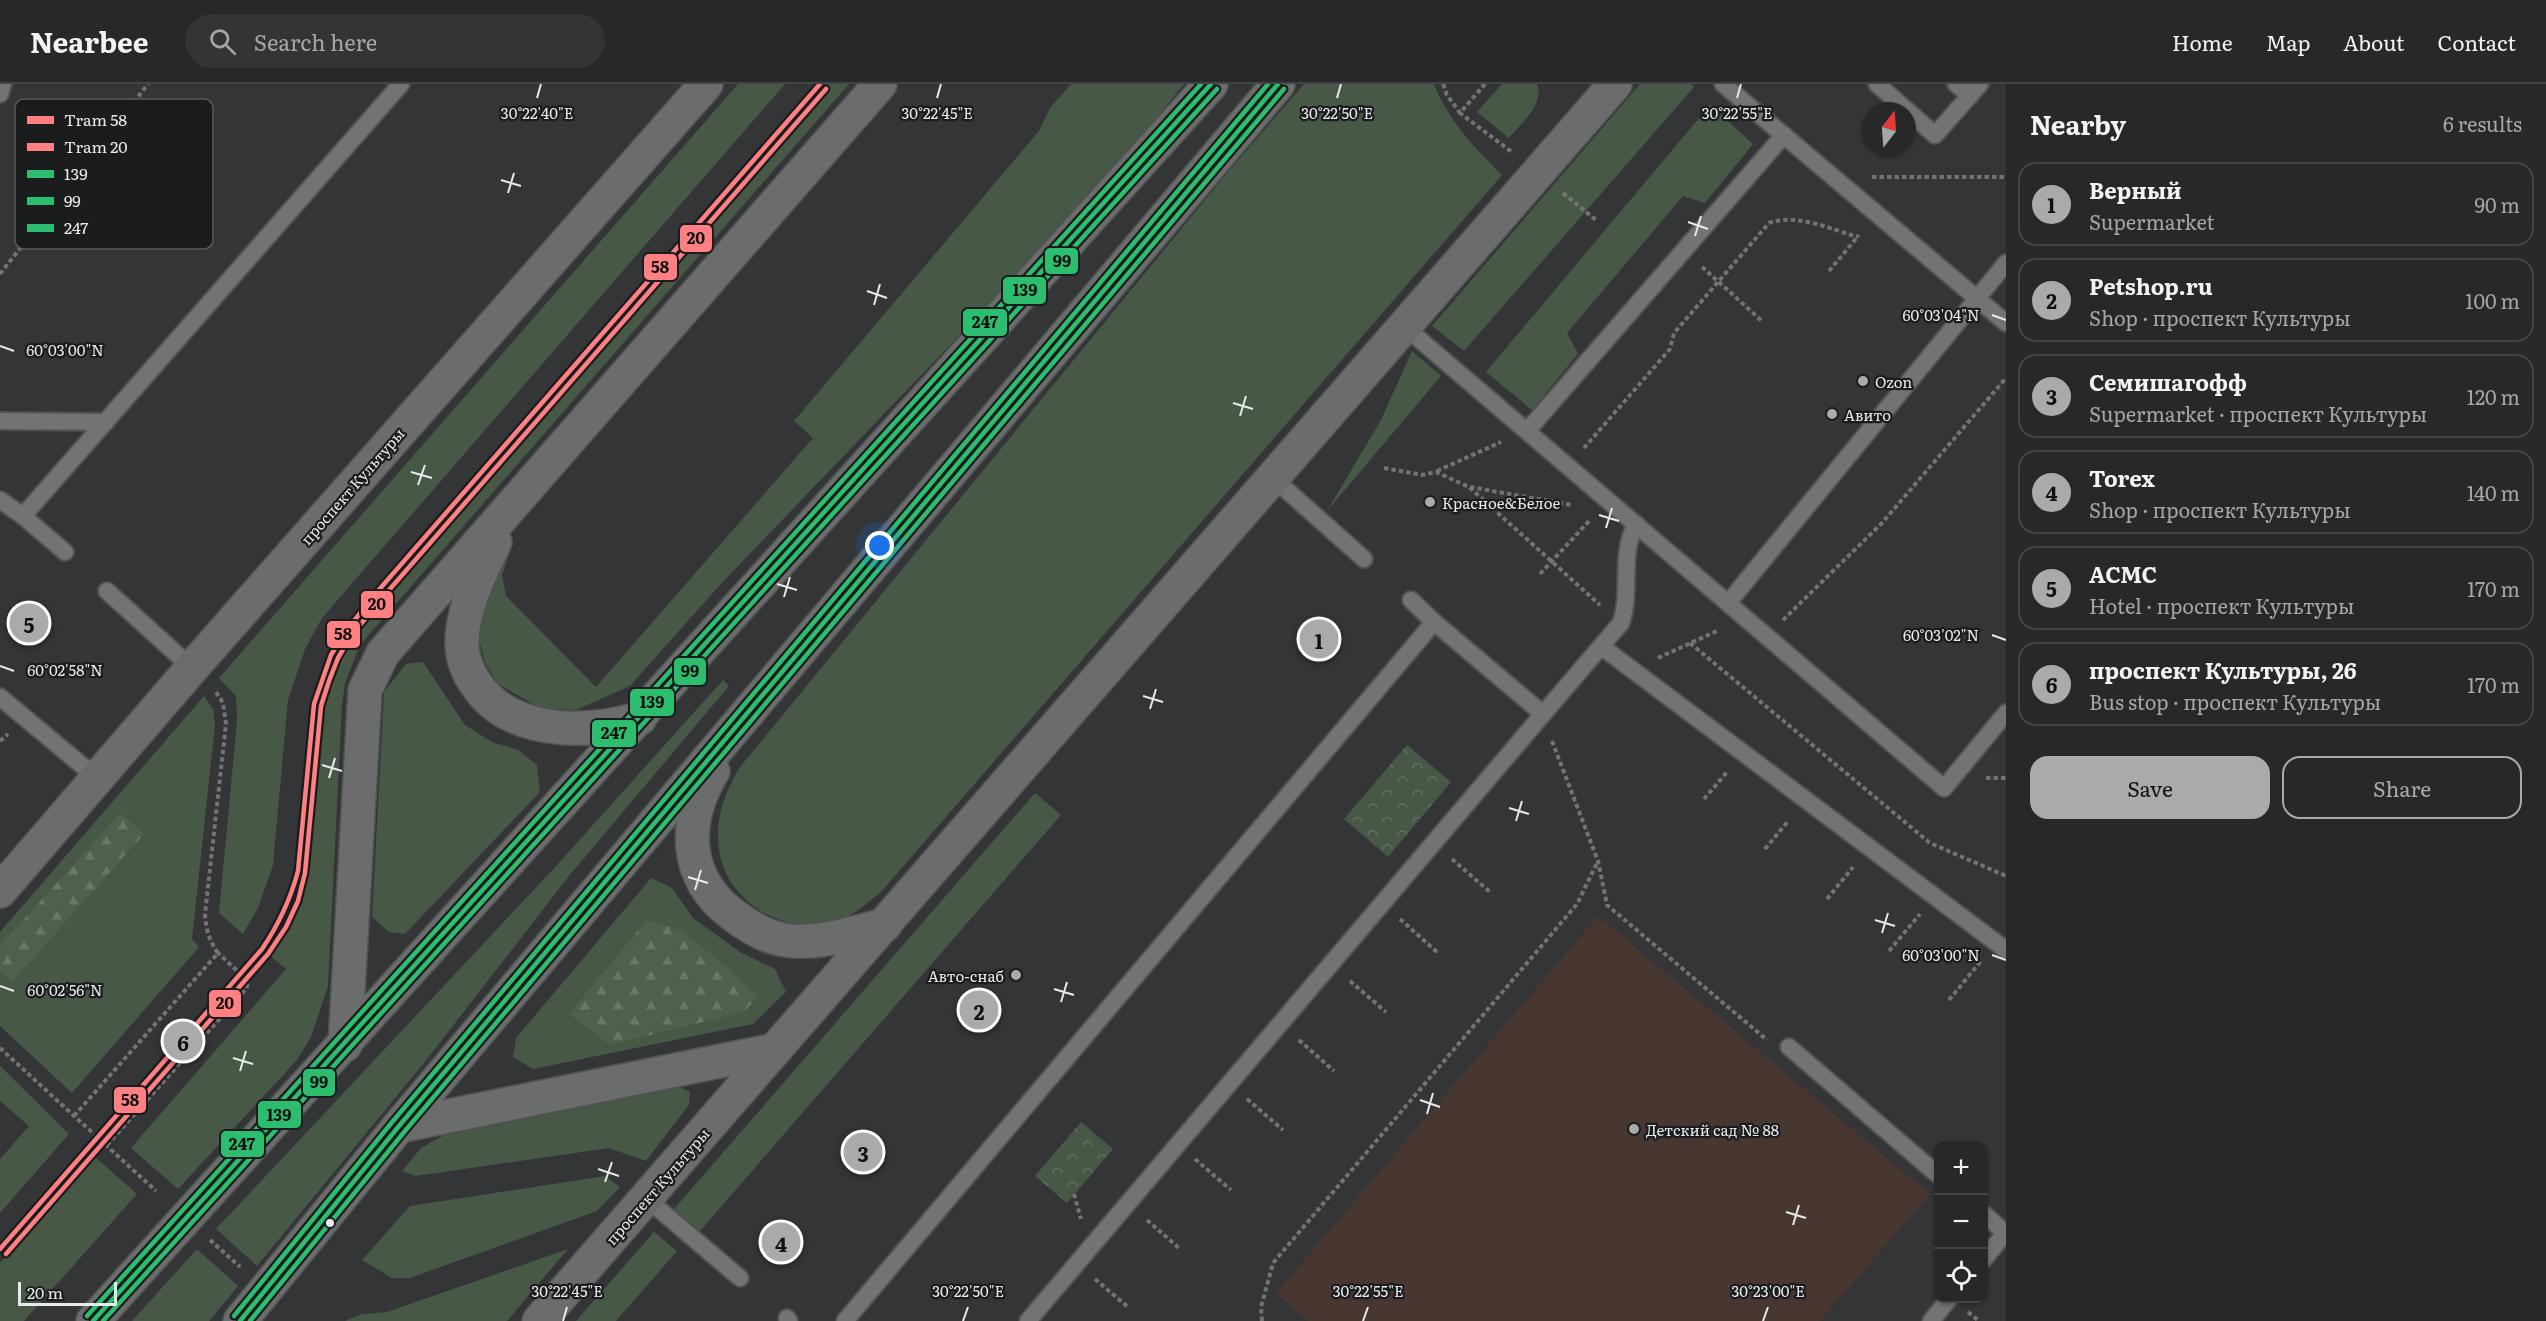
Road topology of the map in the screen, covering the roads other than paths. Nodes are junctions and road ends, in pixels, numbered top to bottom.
1 (3, 84) edge
2 (401, 84) edge
3 (706, 84) edge
4 (880, 84) edge
5 (1211, 84) edge
6 (1278, 84) edge
7 (1615, 84) edge
8 (1723, 84) edge
9 (1877, 84) edge
10 (1956, 84) edge
11 (1975, 90) edge
12 (0, 94) edge
13 (1784, 135) junction
14 (2006, 263) edge
15 (1978, 299) junction
16 (2006, 323) edge
17 (1405, 327) junction
18 (0, 421) edge
19 (106, 422) junction
20 (1527, 431) junction
21 (1273, 478) junction
22 (0, 500) edge
23 (516, 500) junction
24 (23, 516) junction
25 (1636, 524) junction
26 (65, 552) dead end
27 (1364, 559) dead end
28 (107, 591) dead end
29 (1411, 600) dead end
30 (1728, 603) junction
31 (1434, 622) junction
32 (1602, 647) junction
33 (192, 668) junction
34 (0, 697) edge
35 (1543, 714) junction
36 (640, 718) junction
37 (2004, 720) edge
38 (742, 721) junction
39 (97, 778) junction
40 (0, 891) edge
41 (885, 925) junction
42 (2001, 946) edge
43 (345, 1044) junction
44 (1782, 1047) road end
45 (775, 1050) junction
46 (399, 1126) junction
47 (1934, 1172) edge
48 (646, 1198) junction
49 (1988, 1218) edge
50 (2006, 1232) edge
51 (1988, 1253) edge
52 (740, 1278) dead end
53 (1947, 1303) edge
54 (93, 1321) edge
55 (240, 1321) edge
56 (539, 1321) edge
57 (845, 1321) edge
58 (1028, 1321) edge
59 (1931, 1321) edge

1 - 12 lane
2 - 19 lane
3 - 33 main road, проспект Культуры
4 - 23 main road
5 - 36 main road
6 - 38 main road
7 - 17 main road, проспект Культуры
8 - 13 lane
9 - 11 lane
10 - 11 lane
13 - 15 lane
13 - 20 lane
14 - 15 lane
15 - 16 lane
15 - 30 lane
17 - 20 lane
17 - 21 main road, проспект Культуры
18 - 19 lane
19 - 24 lane
20 - 25 lane
21 - 27 lane
21 - 41 main road, проспект Культуры
22 - 24 lane
23 - 36 main road
23 - 43 main road
24 - 26 lane
25 - 30 lane
25 - 32 lane
28 - 33 lane
29 - 31 lane
30 - 37 lane
31 - 35 lane
31 - 57 lane
32 - 35 lane
32 - 42 lane
33 - 39 main road, проспект Культуры
34 - 39 lane
35 - 58 lane
36 - 43 main road
38 - 41 main road
38 - 46 main road
39 - 40 main road, проспект Культуры
41 - 45 main road, проспект Культуры
43 - 54 main road
44 - 47 lane
45 - 46 main road
45 - 48 main road, проспект Культуры
46 - 55 main road
48 - 52 lane
48 - 56 main road, проспект Культуры
49 - 50 lane
50 - 51 lane
53 - 59 lane

